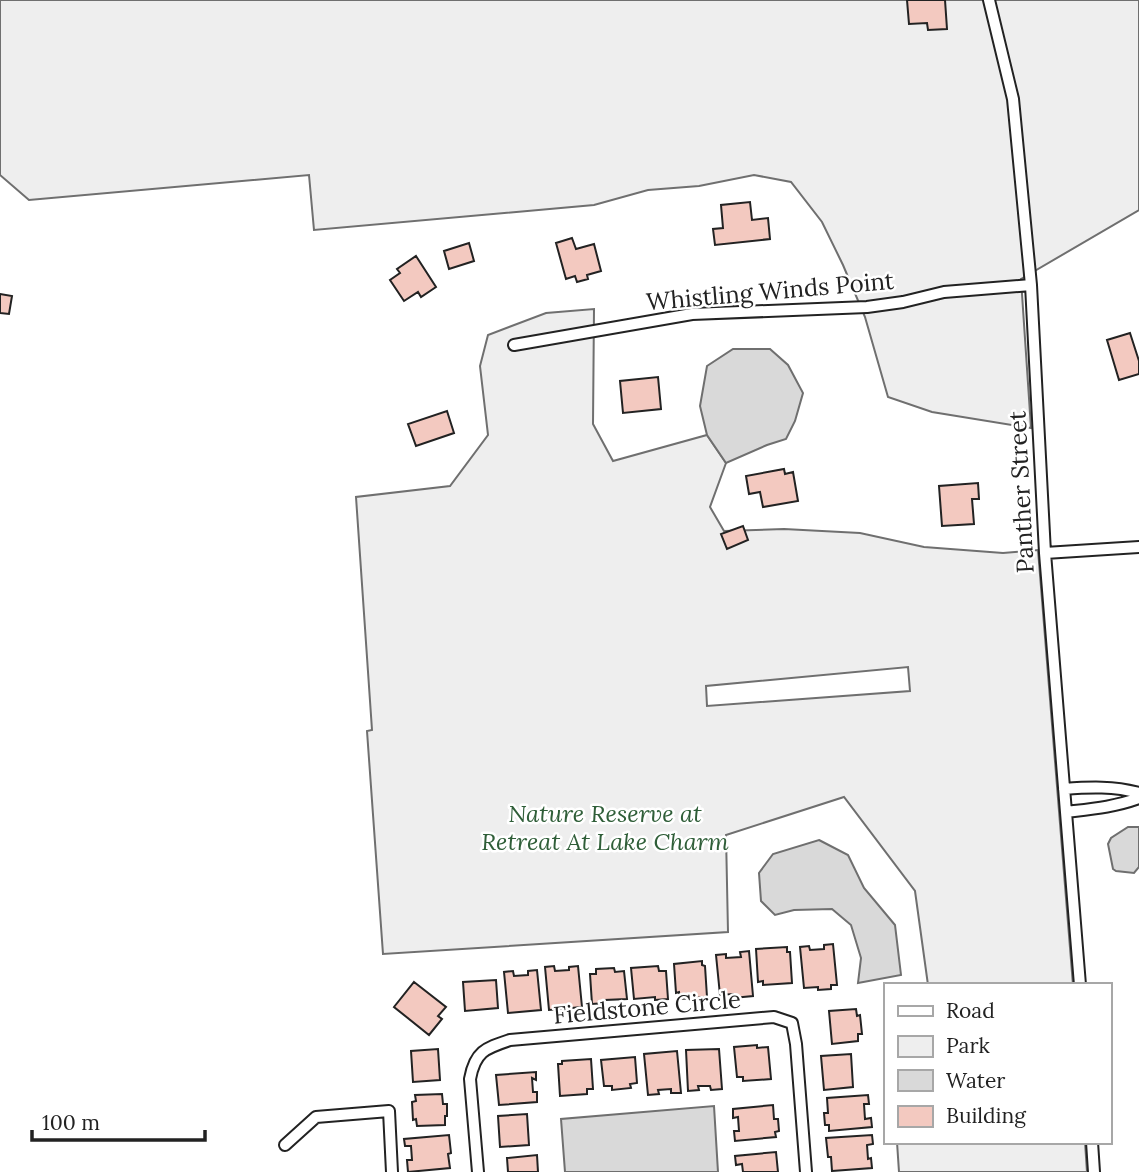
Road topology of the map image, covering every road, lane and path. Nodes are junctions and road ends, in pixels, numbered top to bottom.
1 (989, 0) edge
2 (1031, 285) junction
3 (514, 345) dead end
4 (1139, 547) edge
5 (1045, 553) junction
6 (1110, 788) junction
7 (1064, 789) junction
8 (1139, 793) edge
9 (1139, 798) edge
10 (1111, 806) junction
11 (1066, 812) junction
12 (1080, 983) edge
13 (1092, 1144) edge
14 (285, 1145) dead end
15 (392, 1172) edge
16 (478, 1172) edge
17 (806, 1172) edge
18 (1094, 1172) edge

1 - 2 street, Panther Street
2 - 3 street, Whistling Winds Point
2 - 5 street, Panther Street
4 - 5 street
5 - 7 street, Panther Street
6 - 7 street
6 - 8 street
6 - 10 street
7 - 11 street, Panther Street
9 - 10 street
10 - 11 street
11 - 12 street, Panther Street
13 - 18 street
14 - 15 street
16 - 17 street, Fieldstone Circle

